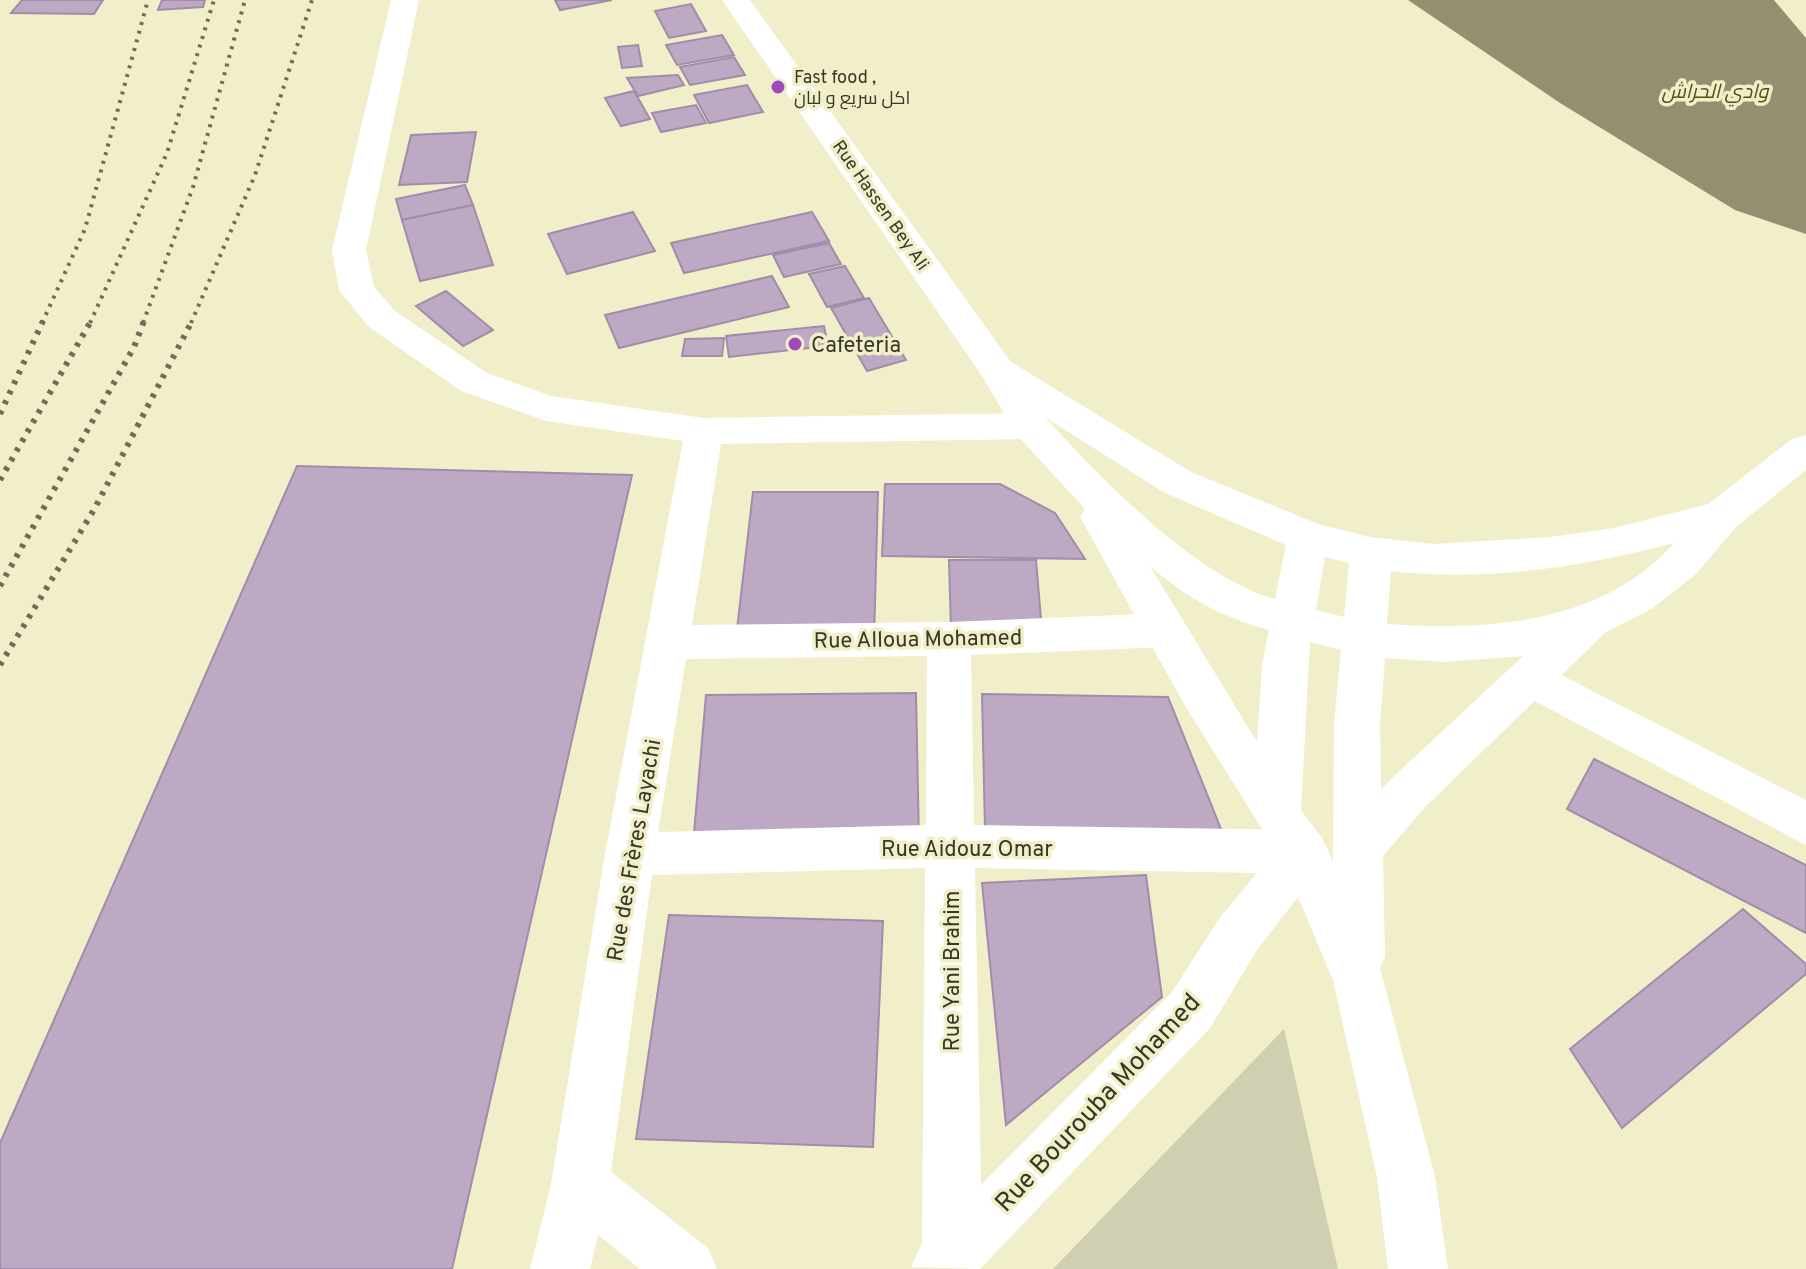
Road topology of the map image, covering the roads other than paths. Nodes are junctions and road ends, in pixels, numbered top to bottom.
1 (405, 0) edge
2 (736, 0) edge
3 (998, 371) junction
4 (1031, 426) junction
5 (704, 431) junction
6 (1806, 449) edge
7 (1082, 484) junction
8 (1721, 516) junction
9 (1308, 537) junction
10 (1371, 553) junction
11 (1593, 619) junction
12 (1290, 622) junction
13 (1166, 630) junction
14 (949, 639) junction
15 (1362, 639) junction
16 (670, 642) junction
17 (1532, 678) junction
18 (1806, 824) edge
19 (1291, 834) junction
20 (951, 846) junction
21 (1358, 849) junction
22 (630, 854) junction
23 (1359, 980) junction
24 (580, 1184) junction
25 (945, 1262) edge
26 (560, 1269) edge
27 (687, 1269) edge
28 (1418, 1269) edge

1 - 5 main road
2 - 3 main road, Rue Hassen Bey Ali
3 - 4 main road, Rue Hassen Bey Ali
3 - 9 main road
4 - 5 main road
4 - 7 main road, Rue Hassen Bey Ali
5 - 16 main road, Rue des Frères Layachi
6 - 8 main road
7 - 12 main road
7 - 13 main road
8 - 10 main road
8 - 11 main road
9 - 10 main road
9 - 12 main road
10 - 15 main road
11 - 15 main road
11 - 17 main road
12 - 15 main road
12 - 19 main road
13 - 14 main road, Rue Alloua Mohamed
13 - 19 main road
14 - 16 main road, Rue Alloua Mohamed
14 - 20 main road, Rue Yani Brahim
15 - 21 main road
16 - 22 main road, Rue des Frères Layachi
17 - 18 main road
17 - 21 main road
19 - 20 main road, Rue Aidouz Omar
19 - 23 main road
19 - 25 main road, Rue Bourouba Mohamed
20 - 22 main road, Rue Aidouz Omar
20 - 25 main road, Rue Yani Brahim
21 - 23 main road
22 - 24 main road, Rue des Frères Layachi
23 - 28 main road
24 - 26 main road, Rue des Frères Layachi
24 - 27 main road

